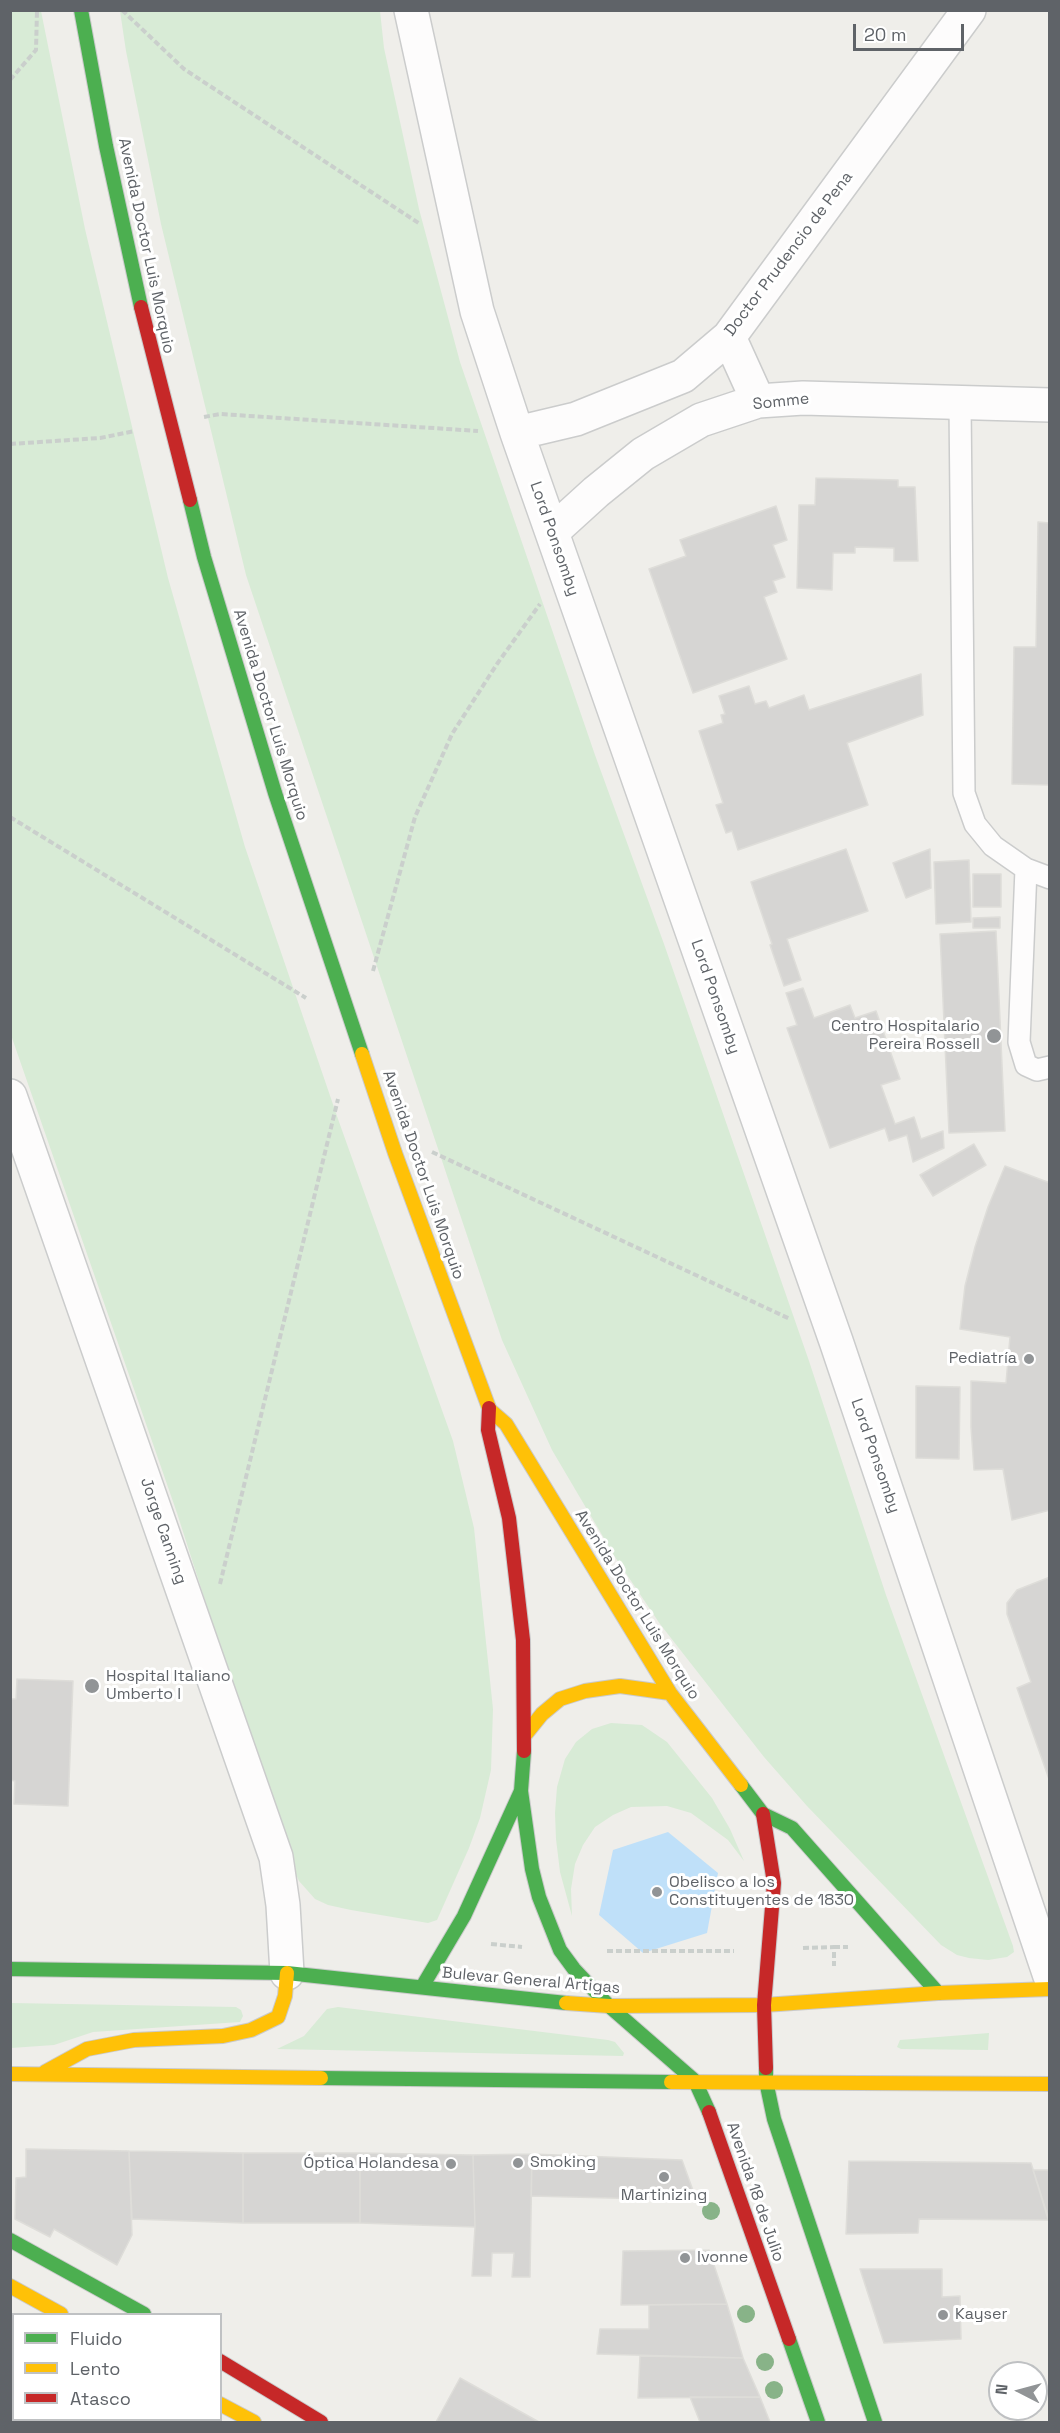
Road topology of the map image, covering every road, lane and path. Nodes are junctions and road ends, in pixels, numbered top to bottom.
1 (81, 10) edge
2 (122, 10) edge
3 (411, 10) edge
4 (969, 10) edge
5 (38, 11) edge
6 (10, 80) edge
7 (464, 252) junction
8 (729, 337) junction
9 (758, 401) junction
10 (960, 403) junction
11 (1050, 405) edge
12 (170, 424) junction
13 (517, 433) junction
14 (10, 444) edge
15 (552, 532) junction
16 (10, 817) edge
17 (1026, 869) junction
18 (1050, 878) edge
19 (355, 1028) junction
20 (1050, 1067) edge
21 (10, 1096) edge
22 (388, 1132) junction
23 (836, 1341) junction
24 (490, 1410) junction
25 (670, 1693) junction
26 (525, 1735) junction
27 (521, 1791) junction
28 (763, 1814) junction
29 (491, 1944) dead end
30 (531, 1947) dead end
31 (796, 1948) dead end
32 (597, 1951) dead end
33 (736, 1951) dead end
34 (834, 1966) dead end
35 (10, 1969) edge
36 (286, 1973) junction
37 (1050, 1976) edge
38 (422, 1988) junction
39 (1050, 1989) edge
40 (938, 1993) junction
41 (764, 2005) junction
42 (609, 2006) junction
43 (10, 2074) edge
44 (40, 2074) junction
45 (695, 2081) junction
46 (766, 2081) junction
47 (1050, 2084) edge
48 (10, 2240) edge
49 (10, 2286) edge
50 (59, 2313) edge
51 (142, 2313) edge
52 (222, 2362) edge
53 (222, 2405) edge
54 (254, 2422) edge
55 (321, 2422) edge
56 (818, 2422) edge
57 (875, 2422) edge

1 - 12 main road, Avenida Doctor Luis Morquio
2 - 7 path
3 - 7 street, Lord Ponsomby
4 - 8 street, Doctor Prudencio de Pena
5 - 6 path
7 - 13 street, Lord Ponsomby
8 - 9 street
8 - 13 street, Doctor Prudencio de Pena
9 - 10 street, Somme
9 - 15 street, Somme
10 - 11 street, Somme
10 - 17 lane
12 - 13 path
12 - 14 path
12 - 19 main road, Avenida Doctor Luis Morquio
13 - 15 street, Lord Ponsomby
15 - 23 street, Lord Ponsomby
16 - 19 path
17 - 18 lane
17 - 20 lane
19 - 22 main road, Avenida Doctor Luis Morquio
21 - 36 street, Jorge Canning
22 - 23 path
22 - 24 main road, Avenida Doctor Luis Morquio
23 - 37 street, Lord Ponsomby
24 - 25 main road, Avenida Doctor Luis Morquio
24 - 26 main road, Avenida Doctor Luis Morquio
25 - 26 main road
25 - 28 main road, Avenida Doctor Luis Morquio
26 - 27 main road, Avenida Doctor Luis Morquio
27 - 38 main road, Avenida Doctor Luis Morquio
27 - 42 main road, Avenida Doctor Luis Morquio
28 - 40 main road, Avenida Doctor Luis Morquio
28 - 41 main road, Avenida Doctor Luis Morquio
29 - 30 path
31 - 34 path
32 - 33 path
35 - 36 main road, Bulevar General Artigas
36 - 38 main road, Bulevar General Artigas
36 - 44 main road
38 - 42 main road, Bulevar General Artigas
39 - 40 main road, Bulevar General Artigas
40 - 41 main road, Bulevar General Artigas
41 - 42 main road, Bulevar General Artigas
41 - 46 main road
42 - 45 main road, Avenida 18 de Julio
43 - 44 main road
44 - 45 main road
45 - 46 main road
45 - 56 main road, Avenida 18 de Julio
46 - 47 main road
46 - 57 main road
48 - 51 main road
49 - 50 main road
52 - 55 main road
53 - 54 main road

